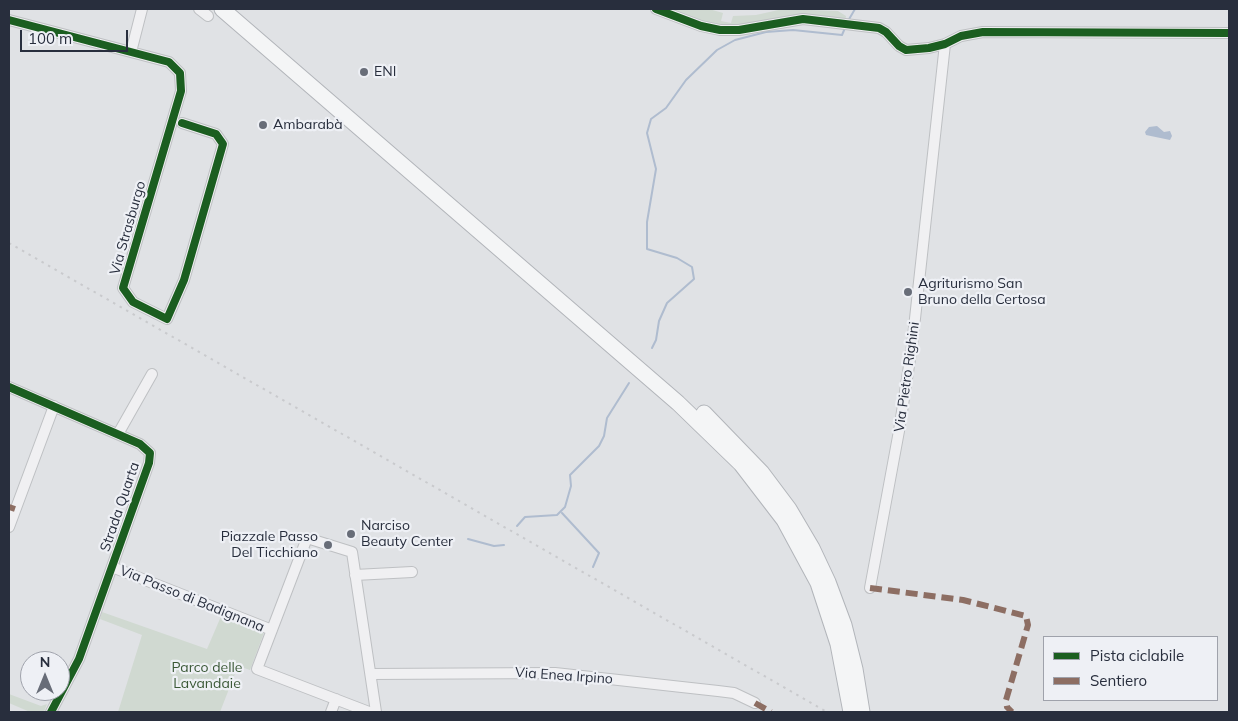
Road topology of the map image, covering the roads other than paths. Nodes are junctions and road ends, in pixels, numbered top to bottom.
1 (142, 9) edge
2 (199, 9) edge
3 (222, 9) edge
4 (238, 9) edge
5 (656, 9) edge
6 (208, 16) dead end
7 (9, 20) edge
8 (1229, 33) edge
9 (945, 44) junction
10 (131, 52) junction
11 (176, 110) junction
12 (182, 123) junction
13 (170, 128) junction
14 (152, 374) dead end
15 (9, 387) edge
16 (54, 406) junction
17 (118, 434) junction
18 (9, 527) edge
19 (112, 567) junction
20 (816, 567) junction
21 (412, 572) dead end
22 (355, 575) junction
23 (870, 588) dead end
24 (272, 630) junction
25 (370, 674) junction
26 (336, 699) junction
27 (755, 703) dead end
28 (51, 712) edge
29 (331, 712) edge
30 (370, 712) edge
31 (376, 712) edge
32 (852, 712) edge
33 (862, 712) edge

1 - 10 street
2 - 6 street
3 - 20 highway
4 - 20 highway
5 - 9 street
7 - 10 street, Via Strasburgo
8 - 9 street
9 - 23 street, Via Pietro Righini
10 - 11 street, Via Strasburgo
11 - 12 street
11 - 13 street, Via Strasburgo
12 - 13 street
12 - 13 street, Via Strasburgo
14 - 17 street
15 - 16 street, Strada Quarta
16 - 17 street, Strada Quarta
16 - 18 street
17 - 19 street, Strada Quarta
19 - 24 street, Via Passo di Badignana
19 - 28 street, Strada Quarta
20 - 32 highway
20 - 33 highway
21 - 22 street
22 - 24 street
22 - 25 street
24 - 26 street
25 - 27 street, Via Enea Irpino
25 - 31 street
26 - 29 street
26 - 30 street

